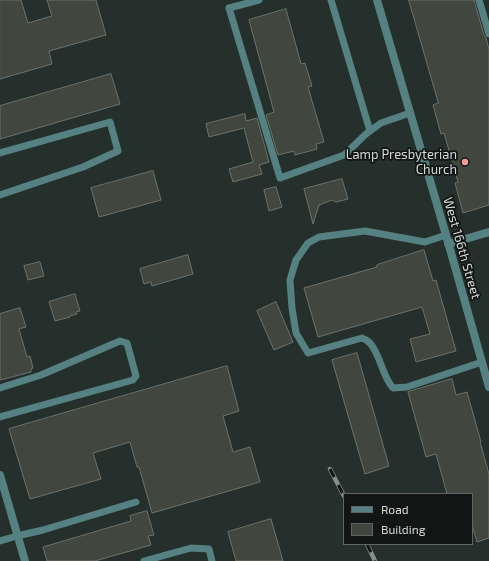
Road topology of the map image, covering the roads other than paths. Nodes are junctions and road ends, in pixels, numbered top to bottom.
1 (259, 0) edge
2 (331, 0) edge
3 (377, 0) edge
4 (480, 0) edge
5 (489, 34) edge
6 (410, 113) junction
7 (370, 131) junction
8 (0, 153) edge
9 (0, 194) edge
10 (489, 232) edge
11 (446, 235) junction
12 (448, 244) junction
13 (482, 362) junction
14 (489, 387) edge
15 (0, 388) edge
16 (0, 418) edge
17 (0, 475) edge
18 (136, 502) dead end
19 (18, 536) junction
20 (0, 541) edge
21 (25, 561) edge
22 (144, 561) edge
23 (212, 561) edge

1 - 7 lane
2 - 7 lane
3 - 6 street, West 166th Street
4 - 5 lane
6 - 7 lane
6 - 11 street, West 166th Street
8 - 9 lane
10 - 12 street
11 - 12 street, West 166th Street
11 - 13 lane
12 - 13 street, West 166th Street
13 - 14 street, West 166th Street
15 - 16 lane
17 - 19 street
18 - 19 lane
19 - 20 lane
19 - 21 street
22 - 23 lane

